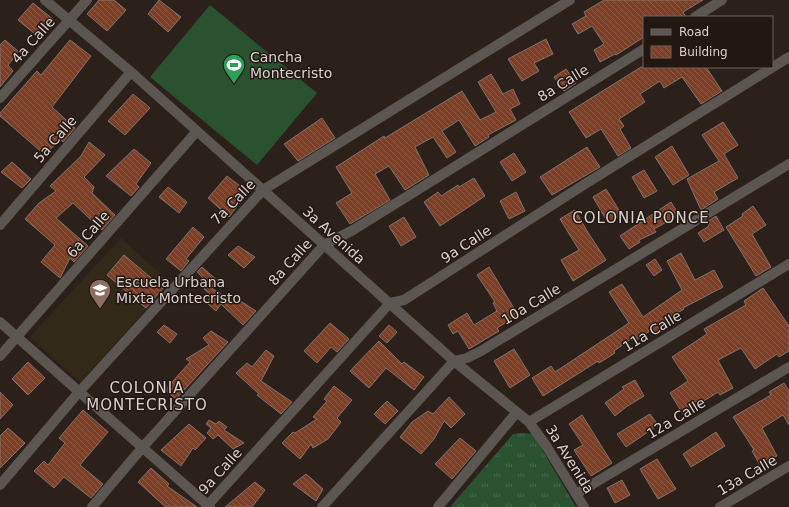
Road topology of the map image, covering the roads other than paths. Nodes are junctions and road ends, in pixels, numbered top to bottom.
1 (45, 0) edge
2 (87, 0) edge
3 (570, 0) edge
4 (722, 0) edge
5 (697, 16) edge
6 (70, 20) junction
7 (643, 50) edge
8 (789, 57) edge
9 (773, 67) edge
10 (771, 68) edge
11 (131, 72) junction
12 (0, 98) edge
13 (197, 131) junction
14 (789, 164) edge
15 (262, 190) junction
16 (0, 225) edge
17 (324, 245) junction
18 (789, 264) edge
19 (390, 303) junction
20 (0, 322) edge
21 (16, 337) junction
22 (0, 356) edge
23 (454, 360) junction
24 (789, 367) edge
25 (79, 392) junction
26 (517, 412) junction
27 (529, 422) junction
28 (142, 448) junction
29 (789, 466) edge
30 (0, 485) edge
31 (576, 494) junction
32 (208, 506) edge
33 (92, 507) edge
34 (322, 507) edge
35 (438, 507) edge
36 (584, 507) edge
37 (720, 507) edge

1 - 6 street, 3a Avenida
2 - 6 street, 4a Calle
3 - 15 street, 7a Calle
4 - 5 street
6 - 11 street, 3a Avenida
6 - 12 street, 4a Calle
7 - 17 street, 8a Calle
8 - 9 street, 9a Calle
10 - 19 street, 9a Calle
11 - 13 street, 3a Avenida
11 - 16 street, 5a Calle
13 - 15 street, 3a Avenida
13 - 21 street, 6a Calle
14 - 23 street, 10a Calle
15 - 17 street, 3a Avenida
15 - 25 street, 7a Calle
17 - 19 street, 3a Avenida
17 - 28 street, 8a Calle
18 - 27 street, 11a Calle
19 - 23 street, 3a Avenida
19 - 32 street, 9a Calle
20 - 21 street
21 - 22 street, 6a Calle
21 - 25 street
23 - 26 street, 3a Avenida
23 - 34 street
24 - 31 street, 12a Calle
25 - 28 street
25 - 30 street, 7a Calle
26 - 27 street, 3a Avenida
26 - 35 street
27 - 31 street, 3a Avenida
28 - 32 street
28 - 33 street, 8a Calle
29 - 37 street, 13a Calle
31 - 36 street, 3a Avenida

